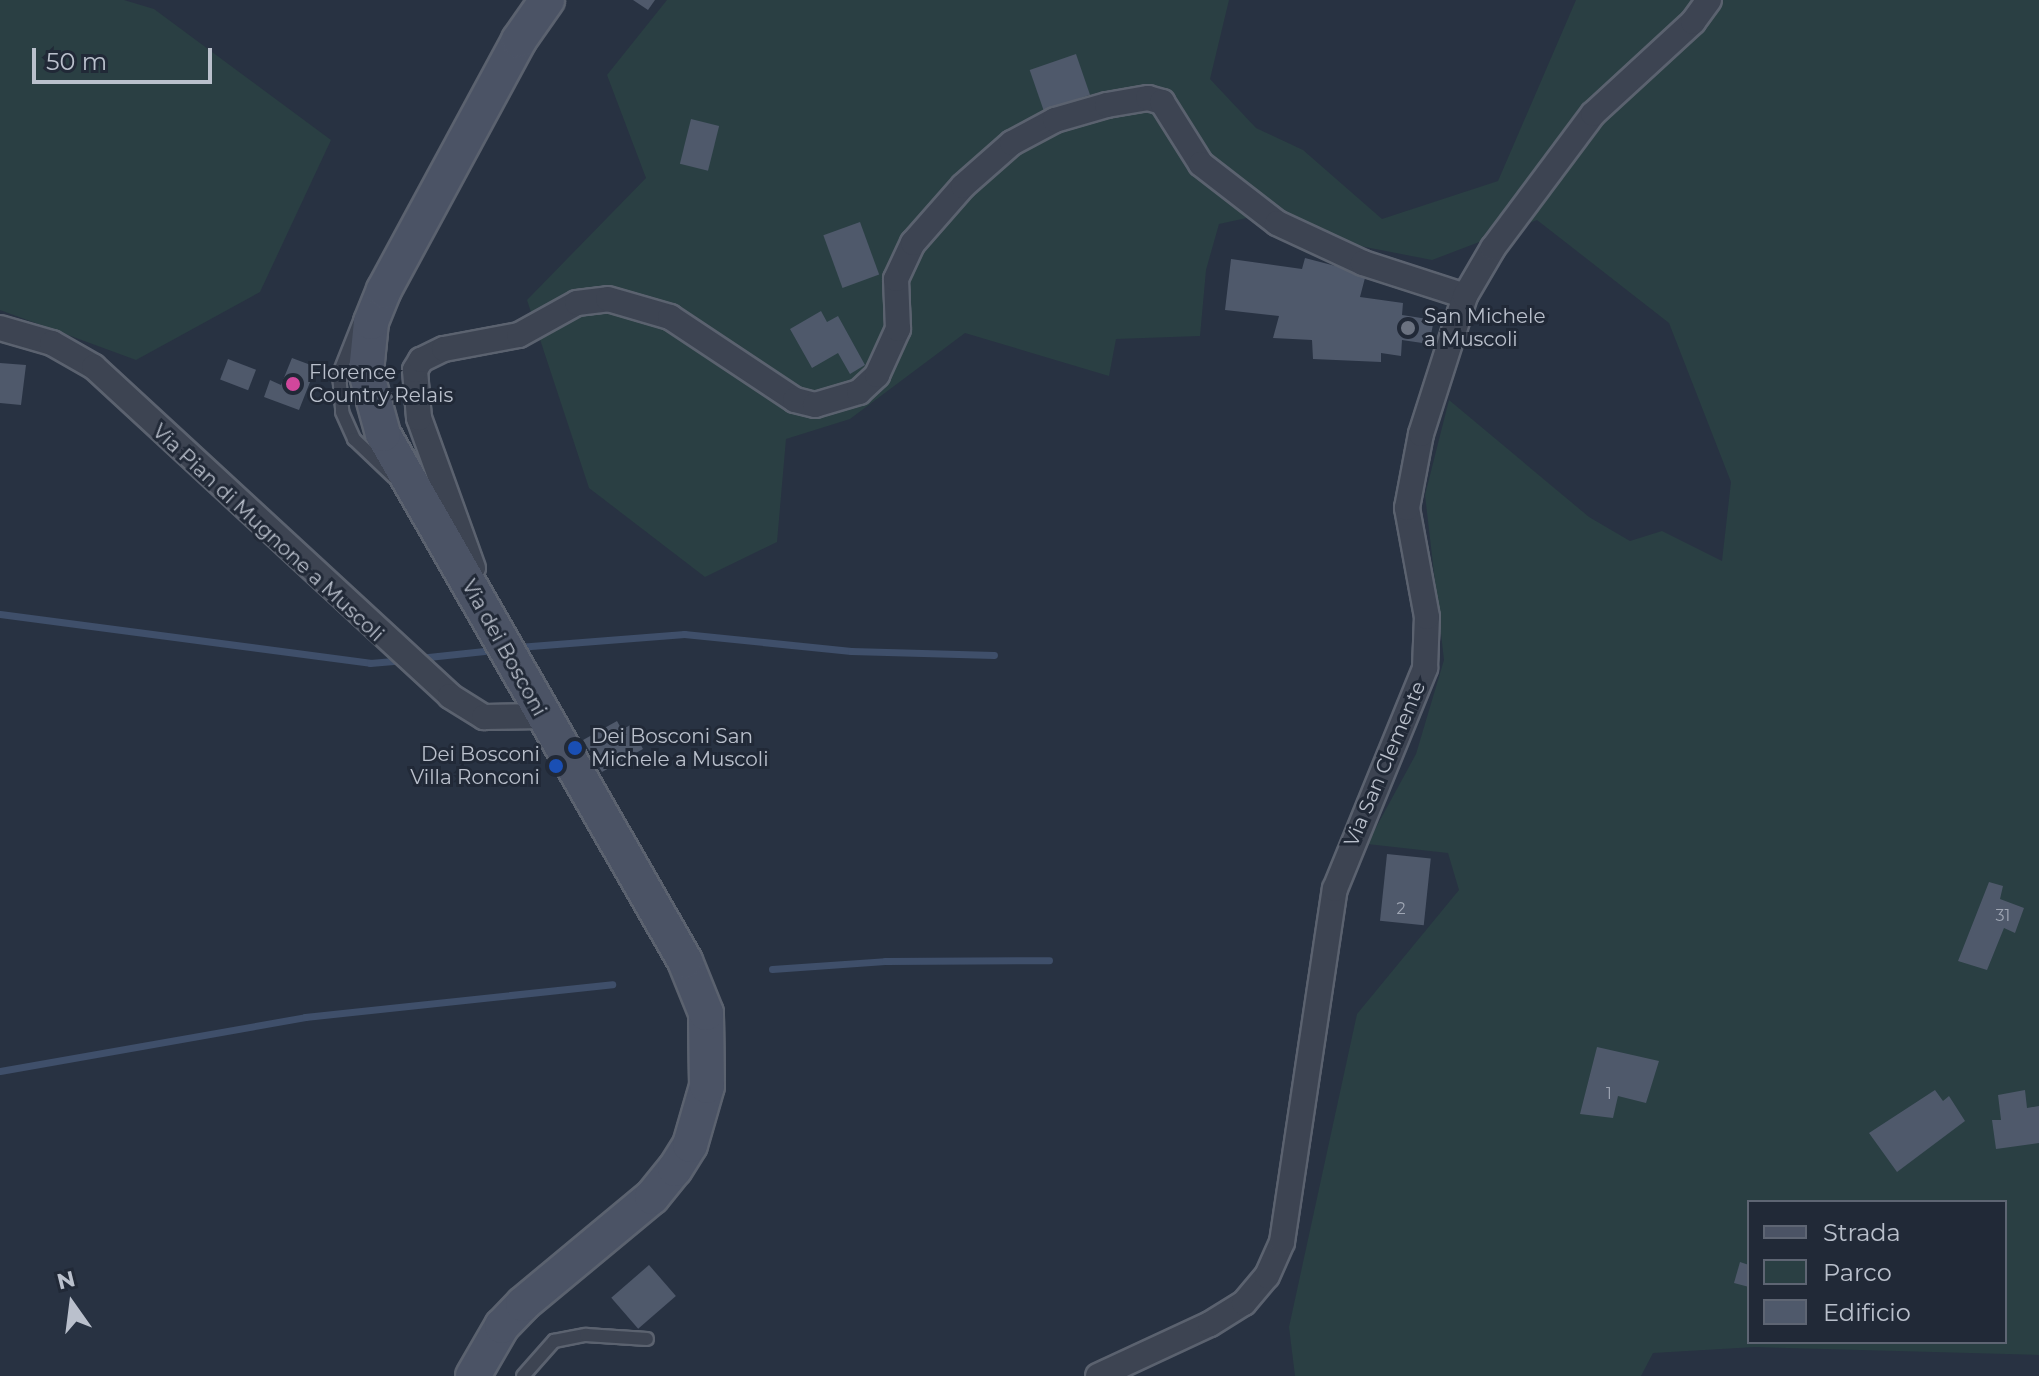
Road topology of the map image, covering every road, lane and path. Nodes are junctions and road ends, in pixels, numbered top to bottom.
1 (547, 0) edge
2 (1709, 0) edge
3 (1465, 296) junction
4 (0, 328) edge
5 (482, 608) junction
6 (542, 716) junction
7 (647, 1339) dead end
8 (473, 1376) edge
9 (523, 1376) edge
10 (1098, 1376) edge

1 - 5 main road, Via dei Bosconi
2 - 3 street, Via San Clemente
3 - 5 street
3 - 10 street, Via San Clemente
4 - 6 street, Via Pian di Mugnone a Muscoli
5 - 6 main road, Via dei Bosconi
6 - 8 main road, Via dei Bosconi
7 - 9 lane

